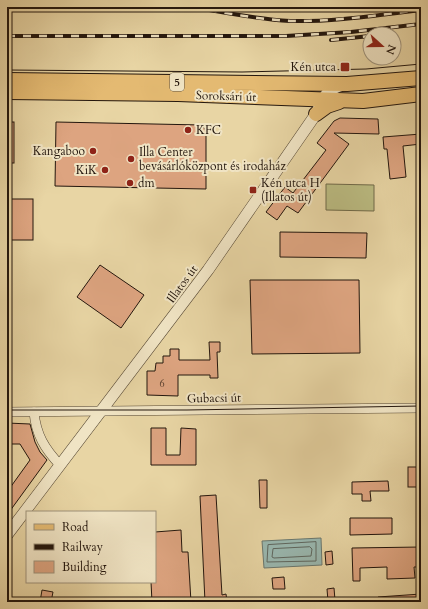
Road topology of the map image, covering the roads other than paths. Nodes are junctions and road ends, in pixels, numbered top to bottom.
1 (421, 78) edge
2 (7, 80) edge
3 (306, 84) junction
4 (347, 84) junction
5 (7, 92) edge
6 (421, 94) edge
7 (317, 104) junction
8 (421, 408) edge
9 (7, 412) edge
10 (34, 412) junction
11 (99, 412) junction
12 (60, 465) junction
13 (7, 535) edge

1 - 4 main road, Soroksári út / 5
2 - 3 main road, Soroksári út / 5
3 - 4 main road, Soroksári út / 5
3 - 7 street
4 - 7 street, Illatos út
5 - 7 main road, Soroksári út / 5
6 - 7 main road
7 - 11 street, Illatos út
8 - 11 street, Gubacsi út
9 - 10 street, Gubacsi út
10 - 11 street, Gubacsi út
10 - 12 street
11 - 12 street, Illatos út
12 - 13 street, Illatos út

